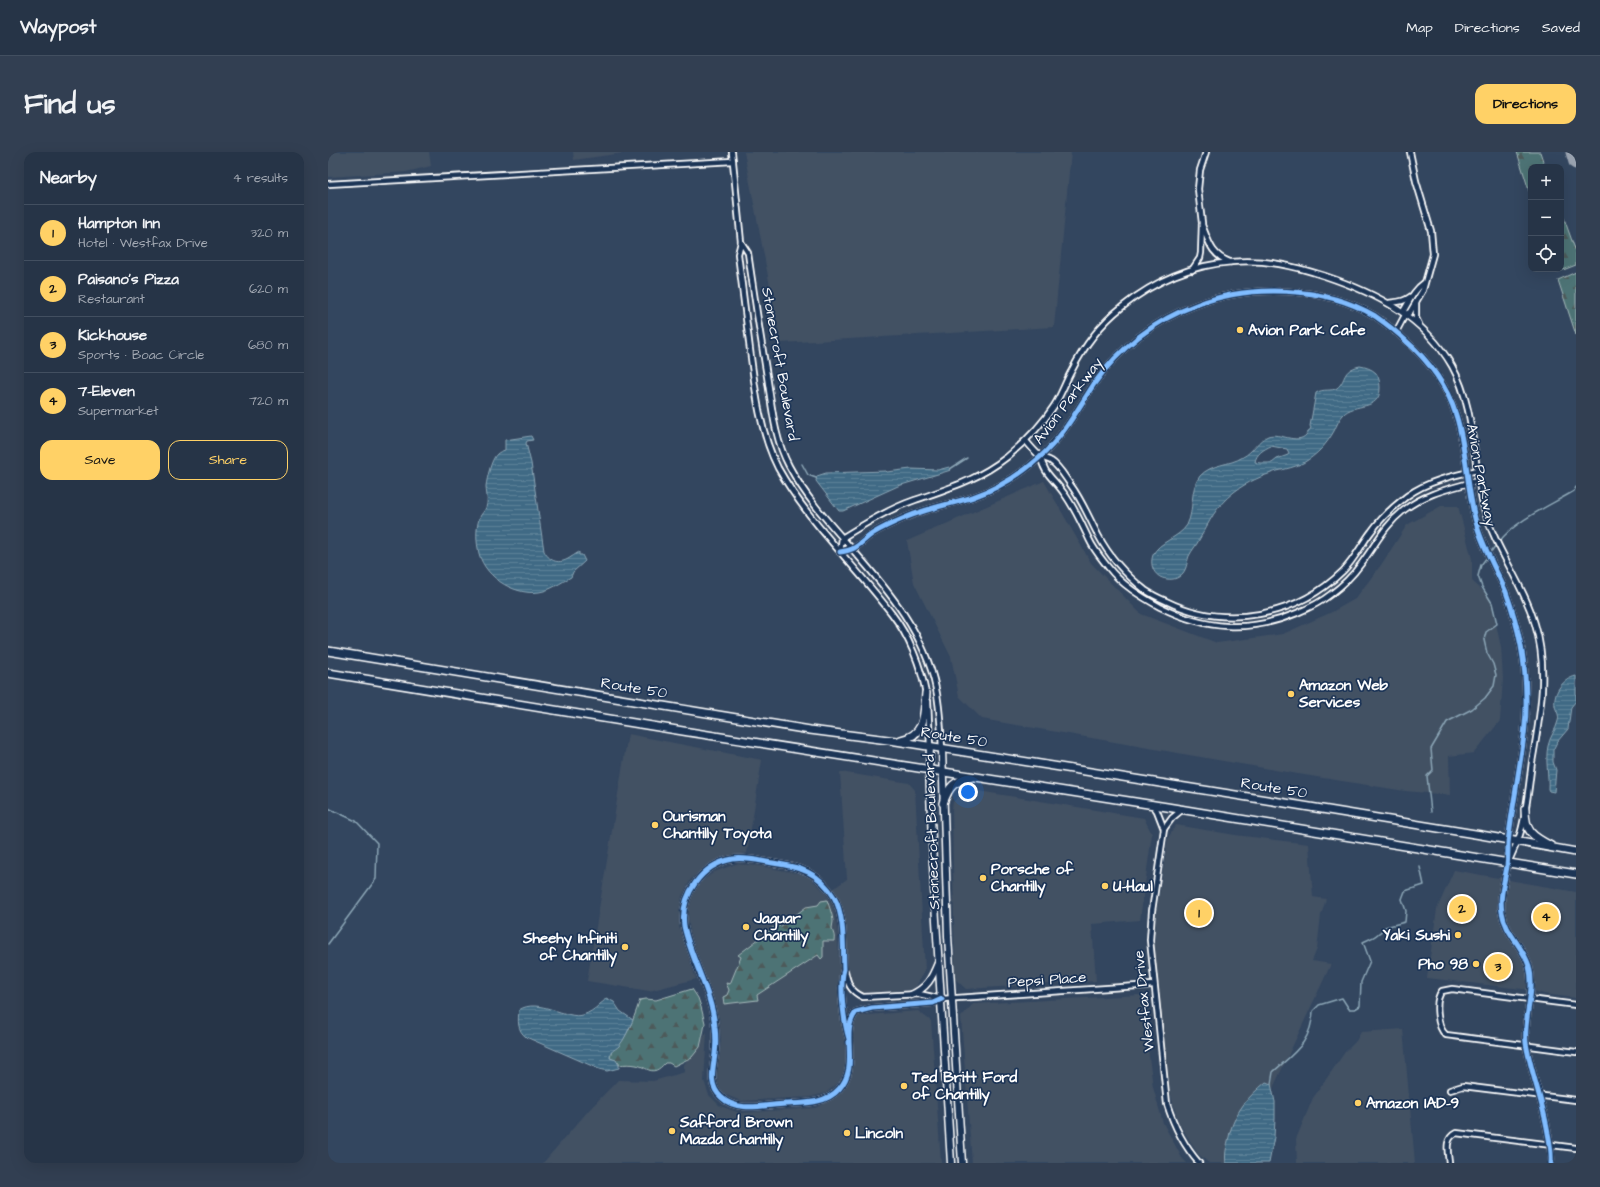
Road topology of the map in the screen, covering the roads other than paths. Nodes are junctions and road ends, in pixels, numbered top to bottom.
1 (732, 152) edge
2 (1206, 152) edge
3 (1410, 152) edge
4 (733, 161) junction
5 (328, 184) edge
6 (1202, 223) junction
7 (741, 242) junction
8 (1231, 262) junction
9 (1192, 270) junction
10 (1424, 283) junction
11 (1413, 294) junction
12 (1416, 301) junction
13 (1389, 303) junction
14 (1405, 315) junction
15 (1421, 327) junction
16 (1396, 332) junction
17 (1026, 441) junction
18 (1041, 457) junction
19 (1478, 470) junction
20 (1467, 473) junction
21 (1480, 480) junction
22 (1468, 484) junction
23 (842, 538) junction
24 (853, 550) junction
25 (840, 552) junction
26 (328, 651) edge
27 (328, 673) edge
28 (926, 693) junction
29 (896, 741) junction
30 (930, 747) junction
31 (942, 749) junction
32 (929, 769) junction
33 (942, 771) junction
34 (974, 776) junction
35 (943, 803) junction
36 (1152, 804) junction
37 (1183, 809) junction
38 (1525, 809) junction
39 (1164, 829) junction
40 (1508, 841) junction
41 (1517, 842) junction
42 (1558, 849) junction
43 (1576, 852) edge
44 (1508, 863) junction
45 (1576, 874) edge
46 (939, 961) junction
47 (844, 969) junction
48 (1154, 985) junction
49 (911, 995) junction
50 (952, 998) junction
51 (942, 999) junction
52 (1530, 999) junction
53 (1576, 1005) edge
54 (849, 1040) junction
55 (1527, 1046) junction
56 (1576, 1052) edge
57 (1450, 1090) dead end
58 (1538, 1095) junction
59 (1576, 1100) edge
60 (1550, 1144) junction
61 (1576, 1148) edge
62 (951, 1163) edge
63 (962, 1163) edge
64 (1199, 1163) edge
65 (1449, 1163) edge
66 (1551, 1163) edge

1 - 4 street, Stonecroft Boulevard
2 - 6 street
3 - 10 street
4 - 5 street
4 - 7 street, Stonecroft Boulevard
6 - 8 street
6 - 9 street
7 - 23 street, Stonecroft Boulevard
7 - 25 street, Stonecroft Boulevard
8 - 9 street, Avion Parkway
8 - 13 street, Avion Parkway
9 - 17 street, Avion Parkway
10 - 11 street
10 - 12 street
11 - 13 street
11 - 14 street
12 - 14 street
12 - 15 street
13 - 14 street, Avion Parkway
14 - 15 street, Avion Parkway
14 - 16 street
15 - 19 street, Avion Parkway
16 - 18 street, Avion Parkway
16 - 20 street, Avion Parkway
17 - 18 street
17 - 23 street, Avion Parkway
18 - 20 street
18 - 22 street
18 - 24 street, Avion Parkway
19 - 20 street
19 - 21 street, Avion Parkway
20 - 22 street, Avion Parkway
21 - 22 street
21 - 38 street, Avion Parkway
22 - 40 street, Avion Parkway
23 - 24 street, Stonecroft Boulevard
23 - 25 street
24 - 25 street
24 - 31 street, Stonecroft Boulevard
25 - 28 street, Stonecroft Boulevard
26 - 29 highway, Route 50
27 - 32 highway
28 - 29 highway
28 - 30 street, Stonecroft Boulevard
29 - 30 highway, Route 50
30 - 31 highway, Route 50
30 - 32 main road, Stonecroft Boulevard
31 - 33 main road, Stonecroft Boulevard
31 - 40 highway, Route 50
32 - 33 highway
32 - 46 main road, Stonecroft Boulevard
33 - 34 highway
33 - 35 main road, Stonecroft Boulevard
34 - 35 highway
34 - 36 highway
35 - 50 main road, Stonecroft Boulevard
36 - 37 highway
36 - 39 street, Westfax Drive
37 - 39 street
37 - 44 highway
38 - 41 street, Avion Parkway
38 - 42 highway
39 - 48 street, Westfax Drive
40 - 41 highway, Route 50
40 - 44 street, Avion Parkway
41 - 42 highway, Route 50
41 - 44 street, Avion Parkway
42 - 43 highway, Route 50
44 - 45 highway
44 - 52 street
46 - 49 main road
46 - 51 main road, Stonecroft Boulevard
47 - 49 street
47 - 54 street
47 - 54 street
48 - 50 street, Pepsi Place
48 - 64 street, Westfax Drive
49 - 51 street
50 - 51 street, Pepsi Place
50 - 63 main road, Stonecroft Boulevard
51 - 54 street
51 - 62 main road, Stonecroft Boulevard
52 - 53 street
52 - 55 street
52 - 55 street
55 - 56 street
55 - 58 street
57 - 58 street
58 - 59 street
58 - 60 street
60 - 61 street
60 - 65 street
60 - 66 street

